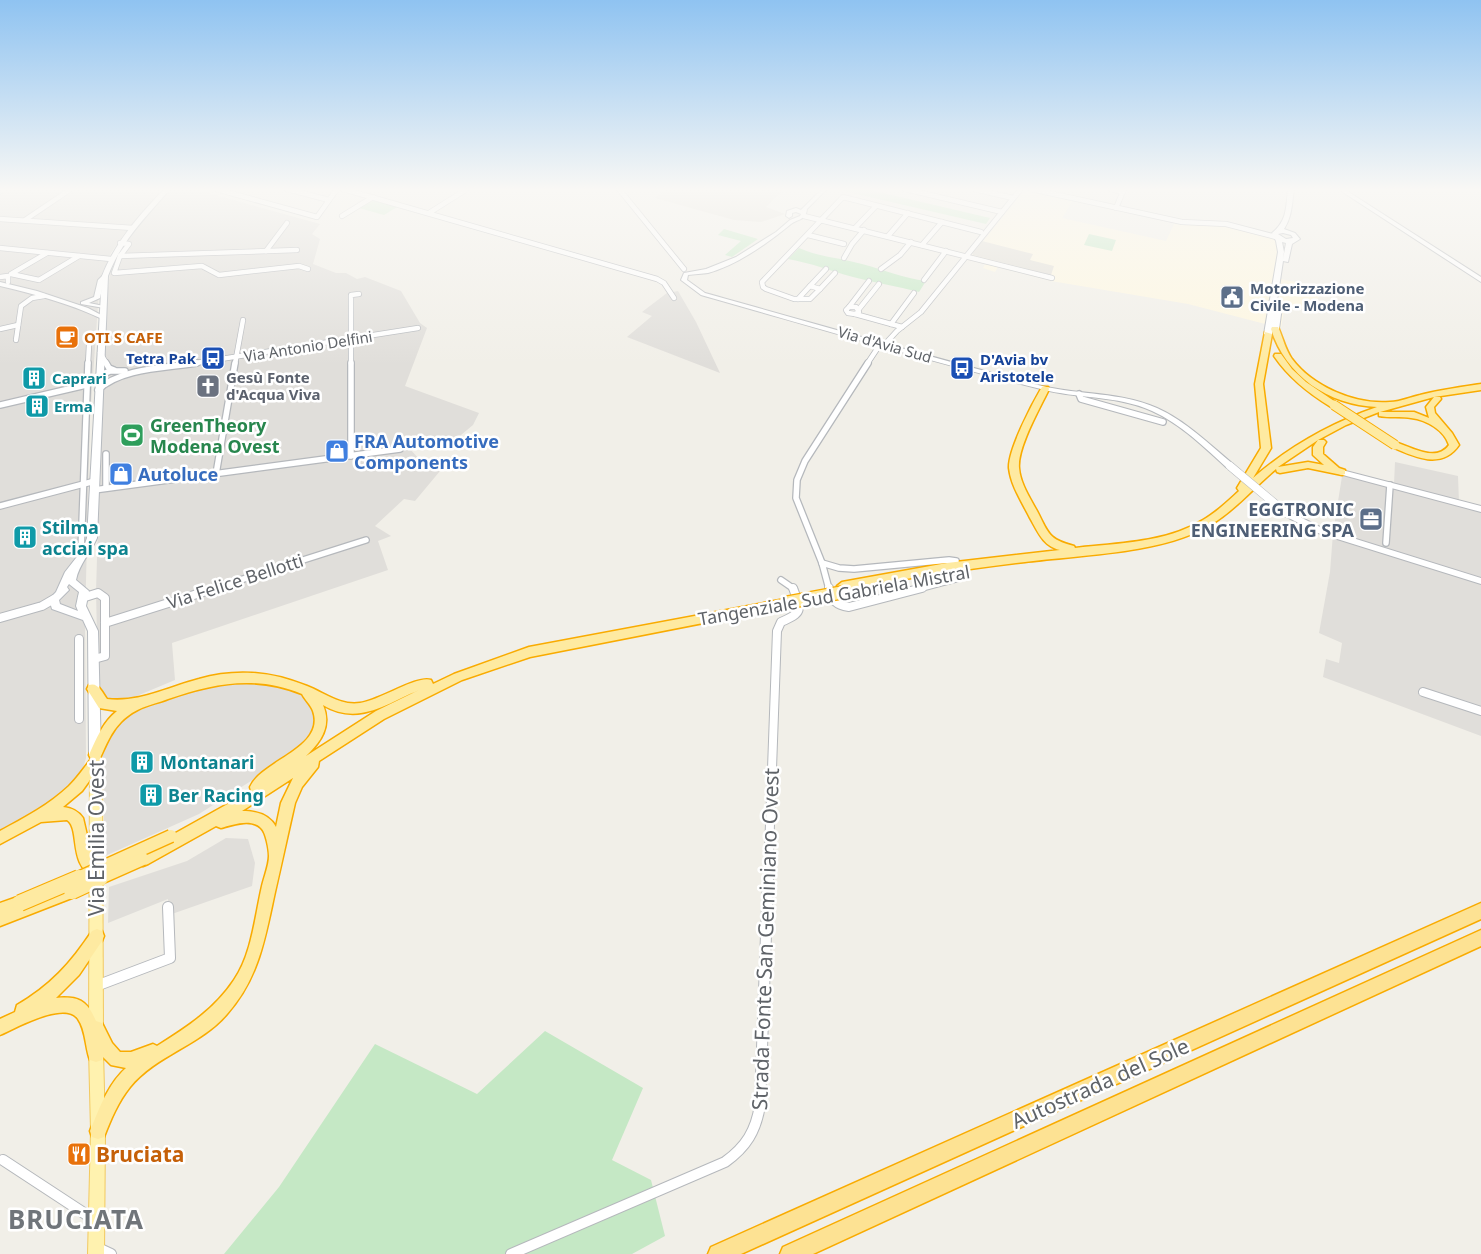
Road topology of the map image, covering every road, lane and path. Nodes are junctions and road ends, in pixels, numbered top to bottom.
1 (0, 248) edge
2 (117, 248) edge
3 (126, 248) edge
4 (269, 248) edge
5 (548, 248) edge
6 (665, 248) edge
7 (754, 248) edge
8 (796, 248) edge
9 (850, 248) edge
10 (906, 248) edge
11 (932, 248) edge
12 (973, 248) edge
13 (1280, 248) edge
14 (1288, 248) edge
15 (1431, 248) edge
16 (296, 250) dead end
17 (266, 251) junction
18 (946, 251) junction
19 (47, 253) junction
20 (79, 256) junction
21 (120, 256) junction
22 (966, 256) junction
23 (844, 258) dead end
24 (111, 259) junction
25 (994, 263) junction
26 (308, 269) dead end
27 (826, 269) dead end
28 (882, 269) dead end
29 (990, 270) dead end
30 (707, 271) joint
31 (684, 272) joint
32 (834, 273) dead end
33 (105, 276) junction
34 (9, 277) junction
35 (1052, 278) dead end
36 (695, 279) junction
37 (0, 280) edge
38 (924, 280) dead end
39 (1481, 280) edge
40 (870, 281) dead end
41 (879, 284) dead end
42 (810, 286) junction
43 (820, 289) junction
44 (914, 293) dead end
45 (359, 294) dead end
46 (34, 295) junction
47 (674, 298) dead end
48 (798, 299) junction
49 (79, 302) junction
50 (102, 307) junction
51 (86, 308) junction
52 (857, 312) junction
53 (102, 316) junction
54 (243, 320) dead end
55 (891, 324) junction
56 (18, 325) junction
57 (902, 327) junction
58 (418, 328) dead end
59 (1271, 328) junction
60 (0, 329) edge
61 (351, 339) junction
62 (16, 340) dead end
63 (883, 344) junction
64 (89, 345) dead end
65 (100, 354) junction
66 (237, 357) junction
67 (115, 371) junction
68 (138, 372) junction
69 (120, 375) junction
70 (99, 376) junction
71 (86, 385) junction
72 (1481, 387) edge
73 (1045, 389) junction
74 (98, 390) junction
75 (1481, 391) edge
76 (1079, 394) junction
77 (1467, 394) junction
78 (1481, 396) edge
79 (1437, 399) junction
80 (1400, 403) junction
81 (0, 405) edge
82 (96, 413) junction
83 (1382, 414) junction
84 (85, 416) junction
85 (1163, 422) dead end
86 (1442, 428) junction
87 (1321, 442) junction
88 (400, 449) dead end
89 (106, 454) dead end
90 (351, 456) junction
91 (1280, 470) junction
92 (1342, 472) junction
93 (216, 474) junction
94 (84, 484) junction
95 (94, 485) junction
96 (1390, 485) junction
97 (106, 488) junction
98 (1250, 492) junction
99 (0, 506) edge
100 (1227, 508) junction
101 (1481, 509) edge
102 (1045, 536) junction
103 (366, 540) dead end
104 (1114, 547) junction
105 (1386, 547) junction
106 (80, 551) dead end
107 (956, 562) dead end
108 (822, 563) junction
109 (973, 563) junction
110 (75, 565) junction
111 (964, 574) dead end
112 (781, 580) dead end
113 (1481, 581) edge
114 (843, 589) junction
115 (83, 594) junction
116 (784, 600) junction
117 (58, 601) junction
118 (85, 617) junction
119 (0, 618) edge
120 (105, 623) junction
121 (80, 640) dead end
122 (94, 659) junction
123 (430, 682) junction
124 (93, 689) junction
125 (305, 691) junction
126 (1423, 692) dead end
127 (79, 694) junction
128 (139, 703) junction
129 (1481, 711) edge
130 (380, 715) junction
131 (79, 719) dead end
132 (96, 758) junction
133 (256, 787) junction
134 (35, 818) junction
135 (194, 832) junction
136 (0, 838) edge
137 (171, 840) junction
138 (273, 864) junction
139 (96, 871) junction
140 (168, 907) dead end
141 (13, 910) edge
142 (1481, 911) edge
143 (0, 921) edge
144 (97, 936) junction
145 (1481, 938) edge
146 (96, 986) junction
147 (0, 1020) edge
148 (0, 1027) edge
149 (96, 1029) junction
150 (182, 1040) junction
151 (96, 1054) junction
152 (98, 1131) junction
153 (3, 1160) dead end
154 (96, 1221) junction
155 (96, 1250) edge
156 (111, 1254) edge
157 (511, 1254) edge
158 (718, 1254) edge
159 (790, 1254) edge

1 - 19 street
2 - 24 main road
3 - 21 street
4 - 17 street
5 - 47 street
6 - 31 street
7 - 30 street
8 - 48 street
9 - 23 street
10 - 28 street
11 - 18 street
12 - 22 street
13 - 59 main road
14 - 59 main road
15 - 39 street
16 - 17 street
17 - 21 street
18 - 22 street
18 - 38 street
19 - 20 street
19 - 34 street
20 - 24 street
20 - 34 street
21 - 26 street
22 - 25 street
22 - 57 street
24 - 33 main road
25 - 29 street
25 - 35 street
27 - 42 street
30 - 36 street
31 - 36 street
32 - 43 street
33 - 49 street
33 - 50 main road
34 - 37 street
34 - 49 street
36 - 63 street, Via d'Avia Sud
37 - 46 street
40 - 52 street
41 - 52 street
42 - 43 street
42 - 48 street
43 - 48 street
44 - 55 street
45 - 61 street
46 - 51 street
46 - 56 street
49 - 50 street
50 - 51 street
50 - 53 main road
51 - 53 street
52 - 55 street
53 - 65 main road
54 - 66 street
55 - 57 street
56 - 60 street
56 - 62 street
57 - 63 street
58 - 61 street, Via Antonio Delfini
59 - 80 highway
59 - 86 highway, bridge
59 - 100 highway
61 - 66 street, Via Antonio Delfini
61 - 90 street
63 - 73 street, Via d'Avia Sud
63 - 108 street
64 - 71 street
65 - 67 street
65 - 70 main road
66 - 68 street, Via Antonio Delfini
66 - 93 street
67 - 68 street
67 - 70 street
68 - 69 street
69 - 70 street
69 - 74 street
70 - 74 main road
71 - 81 street
71 - 84 street
72 - 80 highway
73 - 76 street, Via d'Avia Sud
73 - 102 highway
74 - 82 main road
75 - 77 highway
76 - 85 street, Via d'Avia Sud
76 - 105 street, Via d'Avia Sud, bridge
77 - 78 highway
77 - 79 highway
79 - 83 highway
79 - 86 highway
80 - 98 highway
82 - 84 street
82 - 95 main road
83 - 86 highway
83 - 87 highway
84 - 94 street
87 - 91 highway
87 - 92 highway
88 - 90 street
89 - 97 street
90 - 93 street
91 - 92 highway
91 - 98 highway
92 - 96 street
93 - 97 street
94 - 95 street
94 - 99 street
94 - 106 street
95 - 97 street
95 - 110 main road
96 - 101 street
96 - 105 street
98 - 100 highway, Tangenziale Sud Gabriela Mistral
98 - 114 highway, Tangenziale Sud Gabriela Mistral
100 - 104 highway, Tangenziale Sud Gabriela Mistral
102 - 104 highway
102 - 109 highway
103 - 120 street, Via Felice Bellotti
104 - 109 highway, Tangenziale Sud Gabriela Mistral
105 - 113 street, Via d'Avia Sud
107 - 108 street
108 - 111 street
109 - 114 highway, Tangenziale Sud Gabriela Mistral
110 - 115 main road, Via Emilia Ovest
110 - 117 main road
112 - 157 street, Strada Fonte San Geminiano Ovest
114 - 116 highway, Tangenziale Sud Gabriela Mistral, bridge
115 - 117 main road
115 - 117 main road
115 - 118 main road, Via Emilia Ovest
115 - 120 street
116 - 123 highway, Tangenziale Sud Gabriela Mistral
116 - 130 highway, Tangenziale Sud Gabriela Mistral
117 - 118 main road
117 - 119 street
118 - 122 main road, Via Emilia Ovest
120 - 122 street
121 - 127 street
122 - 124 main road, Via Emilia Ovest
123 - 125 highway
123 - 133 highway
124 - 127 street
124 - 128 highway
124 - 132 main road, Via Emilia Ovest
125 - 128 highway
125 - 133 highway
126 - 129 street
127 - 131 street
128 - 132 highway
130 - 135 highway
130 - 138 highway
132 - 134 highway
132 - 139 main road, Via Emilia Ovest
133 - 137 highway
134 - 136 highway
134 - 139 highway
135 - 137 highway
135 - 138 highway
137 - 141 highway, bridge
138 - 150 highway
139 - 144 main road, Via Emilia Ovest
140 - 146 street
141 - 143 highway
142 - 158 highway, Autostrada del Sole
144 - 146 main road, Via Emilia Ovest
144 - 147 highway
145 - 159 highway, Autostrada del Sole
146 - 149 main road, Via Emilia Ovest
148 - 151 highway
149 - 150 highway
149 - 151 main road, Via Emilia Ovest
150 - 152 highway
151 - 152 main road, Via Emilia Ovest
152 - 154 main road, Via Emilia Ovest
153 - 154 street
154 - 155 main road, Via Emilia Ovest
155 - 156 street

